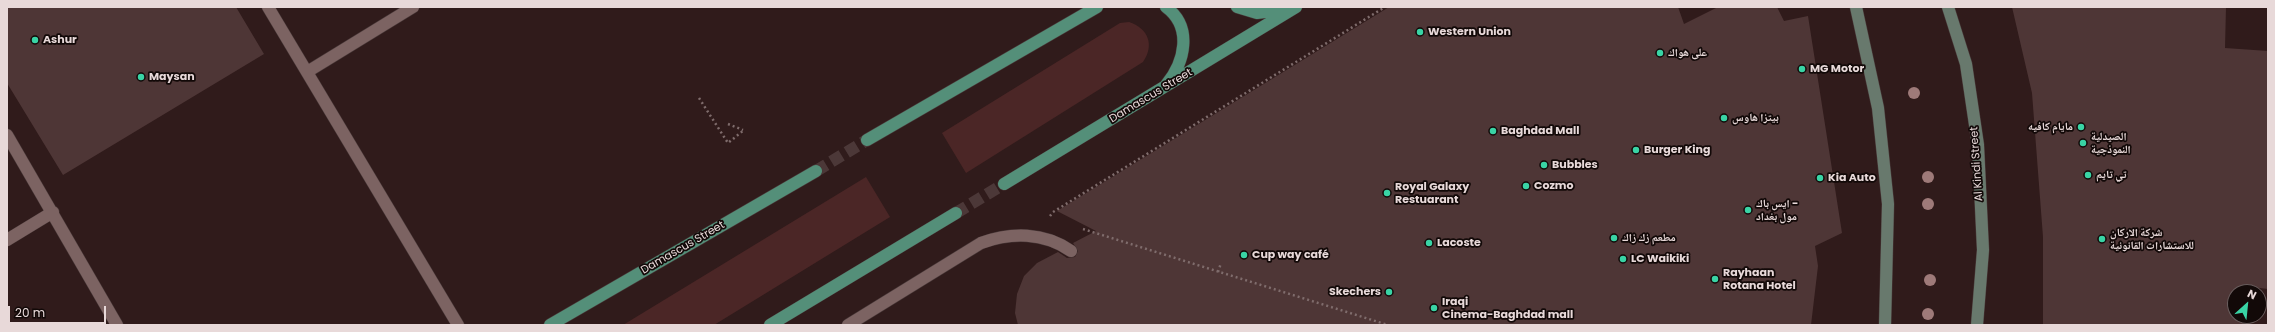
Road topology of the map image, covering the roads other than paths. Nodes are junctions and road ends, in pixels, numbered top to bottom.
1 (268, 7) edge
2 (413, 7) edge
3 (1097, 7) edge
4 (1166, 7) edge
5 (1238, 7) edge
6 (1292, 7) edge
7 (1296, 7) edge
8 (1856, 7) edge
9 (1948, 7) edge
10 (307, 72) junction
11 (1161, 90) junction
12 (7, 135) edge
13 (868, 140) tunnel mouth
14 (816, 171) tunnel mouth
15 (1004, 184) tunnel mouth
16 (53, 212) junction
17 (956, 213) tunnel mouth
18 (7, 240) edge
19 (1071, 251) dead end
20 (117, 325) edge
21 (458, 325) edge
22 (550, 325) edge
23 (770, 325) edge
24 (848, 325) edge
25 (1885, 325) edge
26 (1977, 325) edge

1 - 10 lane
2 - 10 lane
3 - 13 main road
4 - 11 main road
5 - 6 main road
7 - 11 main road, Damascus Street
8 - 25 street
9 - 26 street, Al Kindi Street
10 - 21 lane
11 - 15 main road, Damascus Street
12 - 16 lane
14 - 22 main road, Damascus Street
16 - 18 lane
16 - 20 lane
17 - 23 main road
19 - 24 lane

